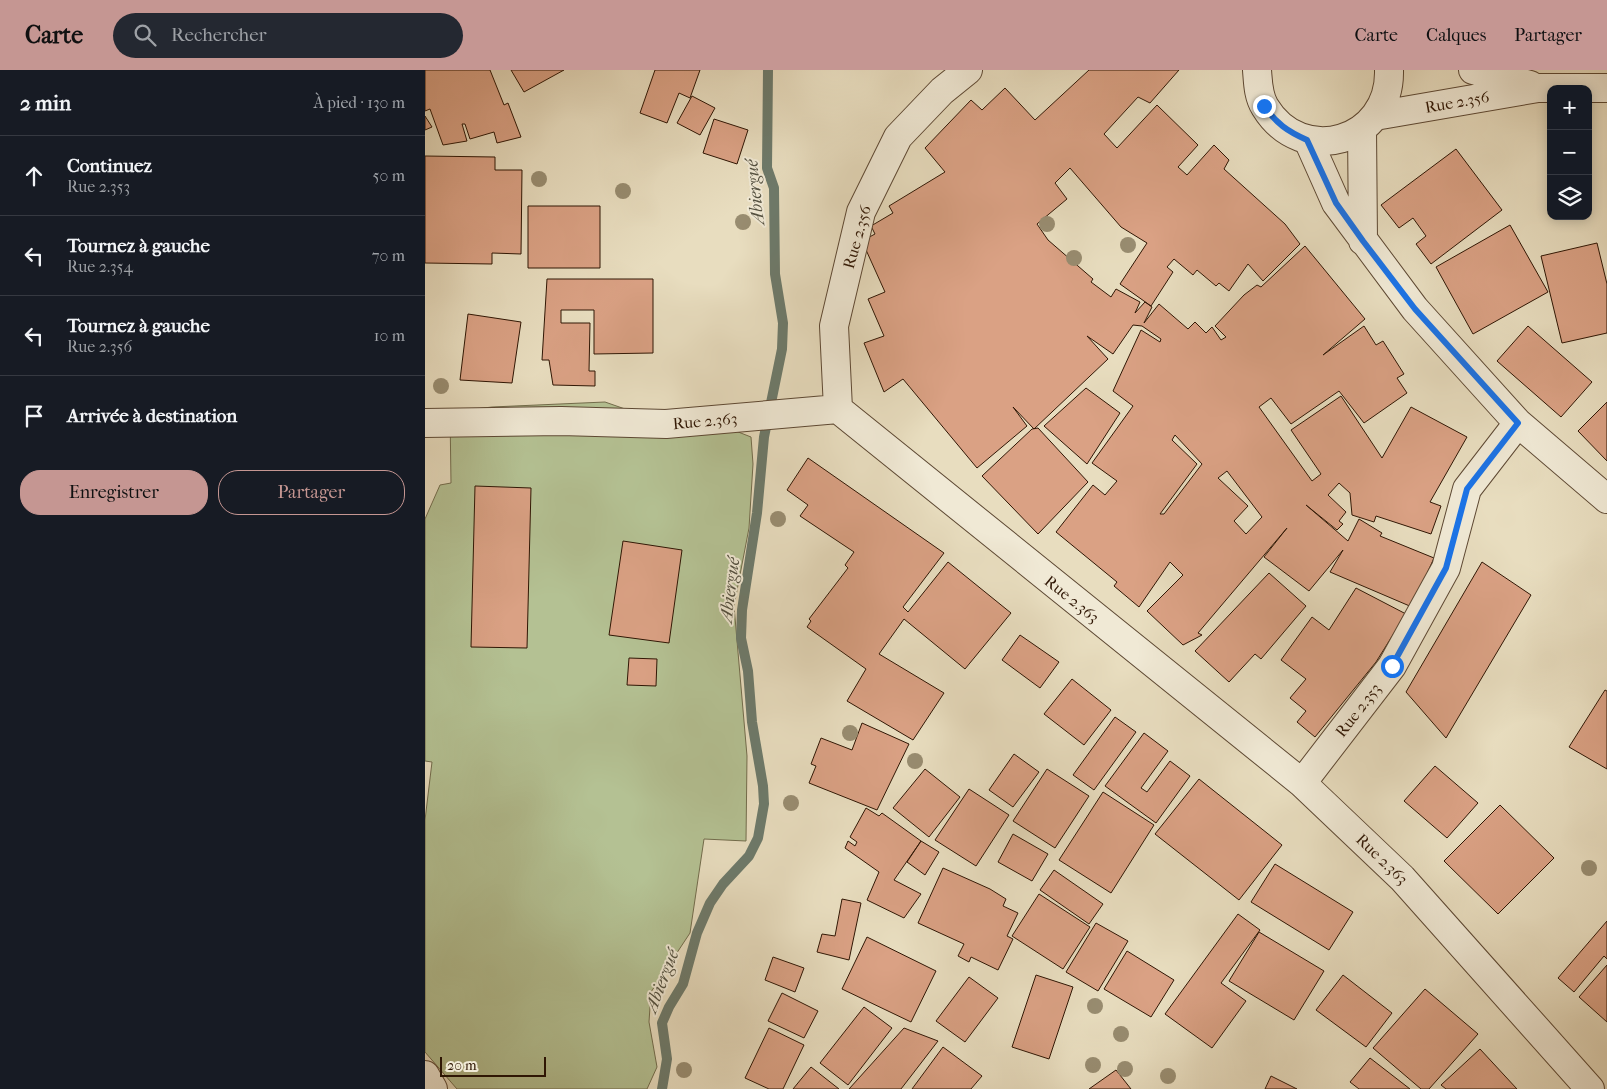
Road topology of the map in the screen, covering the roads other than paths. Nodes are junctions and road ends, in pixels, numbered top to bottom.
1 (968, 70) edge
2 (1236, 70) edge
3 (1389, 70) edge
4 (1473, 70) edge
5 (1258, 79) edge
6 (1538, 88) junction
7 (1607, 88) edge
8 (1368, 123) junction
9 (1307, 140) junction
10 (1363, 241) junction
11 (838, 409) junction
12 (425, 423) edge
13 (1518, 423) junction
14 (1607, 499) edge
15 (1302, 783) junction
16 (425, 1075) edge
17 (433, 1089) edge
18 (1590, 1089) edge

1 - 11 street, Rue 2.356
2 - 5 street, Rue 2.356
3 - 8 street
4 - 6 street, Rue 2.356
5 - 9 street, Rue 2.356
6 - 7 street, Rue 2.356
6 - 8 street, Rue 2.356
8 - 9 street, Rue 2.356
8 - 10 street
9 - 10 street
10 - 13 street
11 - 12 street, Rue 2.363
11 - 15 street, Rue 2.363
13 - 14 street
13 - 15 street, Rue 2.353
15 - 18 street, Rue 2.363
16 - 17 street

